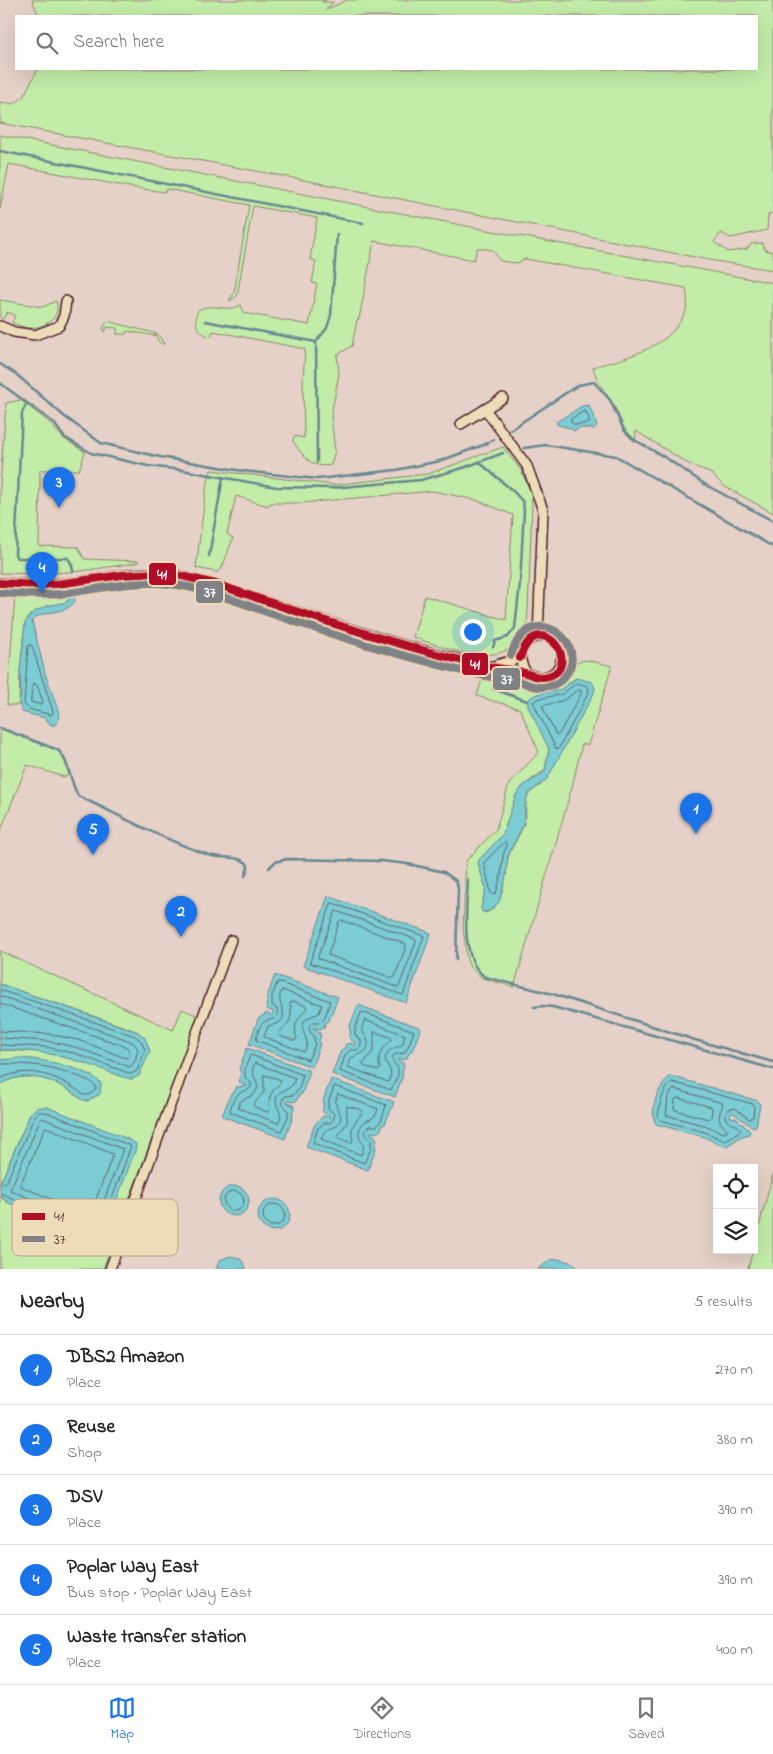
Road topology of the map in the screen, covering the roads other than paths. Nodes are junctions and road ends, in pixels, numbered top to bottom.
1 (66, 301) dead end
2 (0, 326) edge
3 (503, 398) dead end
4 (485, 409) junction
5 (461, 424) dead end
6 (0, 583) edge
7 (538, 636) junction
8 (520, 658) junction
9 (490, 667) junction
10 (526, 672) junction
11 (231, 940) dead end
12 (136, 1199) edge
13 (115, 1256) edge
14 (110, 1269) edge

1 - 2 street
3 - 4 street
4 - 5 street
4 - 7 street
6 - 9 street
7 - 8 street
7 - 10 street
8 - 9 street
8 - 10 street
9 - 10 street
11 - 12 street
13 - 14 street

